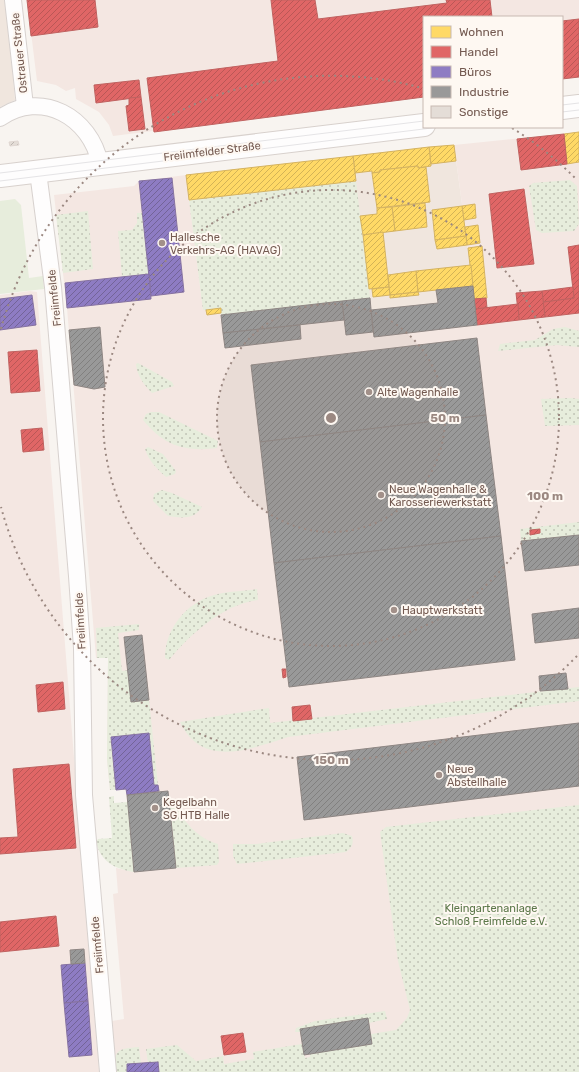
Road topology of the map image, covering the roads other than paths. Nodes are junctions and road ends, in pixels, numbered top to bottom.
1 (13, 0) edge
2 (25, 106) junction
3 (579, 106) edge
4 (563, 108) edge
5 (0, 118) edge
6 (423, 125) edge
7 (100, 164) junction
8 (38, 172) junction
9 (0, 176) edge
10 (108, 1072) edge

1 - 2 street, Ostrauer Straße
2 - 5 street, Ostrauer Straße
2 - 7 street, Ostrauer Straße
3 - 4 street
6 - 7 street, Freiimfelder Straße
7 - 8 street, Freiimfelder Straße
8 - 9 street, Freiimfelder Straße
8 - 10 street, Freiimfelde

